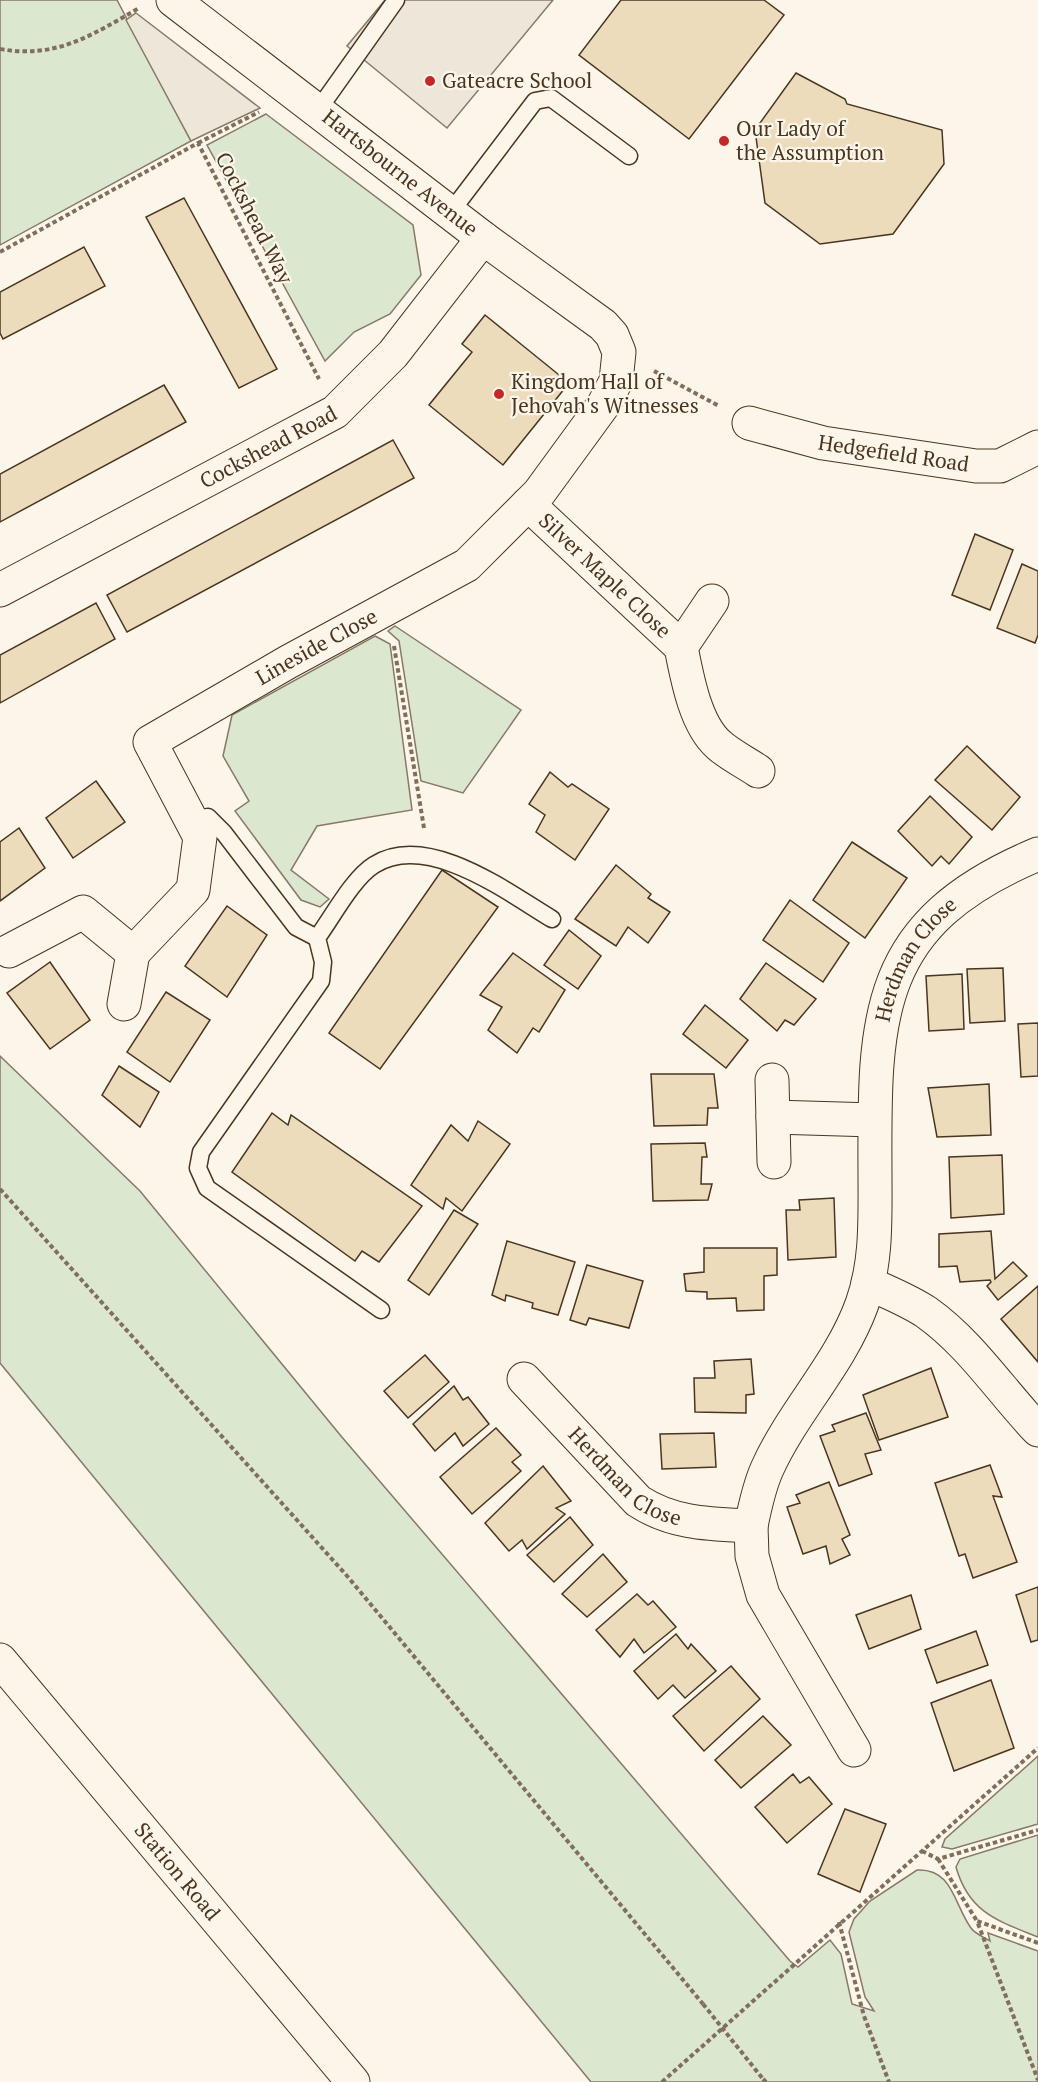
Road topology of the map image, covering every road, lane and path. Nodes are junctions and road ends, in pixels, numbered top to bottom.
1 (396, 0) edge
2 (158, 2) edge
3 (0, 49) edge
4 (289, 89) junction
5 (318, 110) junction
6 (198, 143) junction
7 (629, 156) dead end
8 (450, 213) junction
9 (483, 238) junction
10 (0, 252) edge
11 (619, 352) junction
12 (335, 412) junction
13 (749, 423) joint
14 (1038, 447) edge
15 (528, 504) junction
16 (0, 590) edge
17 (712, 601) dead end
18 (363, 621) junction
19 (681, 647) junction
20 (758, 771) dead end
21 (190, 820) junction
22 (1038, 854) edge
23 (428, 855) junction
24 (552, 919) dead end
25 (317, 938) junction
26 (9, 951) dead end
27 (133, 953) junction
28 (124, 1004) dead end
29 (772, 1080) dead end
30 (773, 1117) junction
31 (874, 1120) junction
32 (774, 1162) dead end
33 (0, 1189) edge
34 (868, 1283) junction
35 (381, 1310) dead end
36 (524, 1379) dead end
37 (1038, 1430) edge
38 (751, 1526) junction
39 (0, 1660) edge
40 (1038, 1748) edge
41 (854, 1750) dead end
42 (1038, 1830) edge
43 (922, 1851) junction
44 (938, 1859) junction
45 (978, 1921) junction
46 (839, 1922) junction
47 (1038, 1943) edge
48 (765, 2080) edge
49 (1038, 2080) edge
50 (353, 2082) edge
51 (662, 2082) edge
52 (889, 2082) edge

1 - 5 lane
2 - 3 path
2 - 4 street, Hartsbourne Avenue
4 - 5 street, Hartsbourne Avenue
4 - 6 path
5 - 8 street, Hartsbourne Avenue
6 - 10 path, Cockshead Way
6 - 12 path, Cockshead Way
7 - 8 lane
8 - 9 street, Hartsbourne Avenue
9 - 11 street, Hartsbourne Avenue
9 - 12 street, Cockshead Road
11 - 13 path
11 - 15 street, Lineside Close
12 - 16 street, Cockshead Road
13 - 14 street, Hedgefield Road
15 - 18 street, Lineside Close
15 - 19 street, Silver Maple Close
17 - 19 street, Silver Maple Close
18 - 21 street, Lineside Close
18 - 23 path
19 - 20 street, Silver Maple Close
21 - 25 lane
21 - 27 street, Lineside Close
22 - 31 street, Herdman Close
23 - 24 lane
23 - 25 lane
25 - 35 lane
26 - 27 street
27 - 28 street
29 - 30 street
30 - 31 street
30 - 32 street
31 - 34 street, Herdman Close
33 - 48 path, bridge
34 - 37 street
34 - 38 street, Herdman Close
36 - 38 street, Herdman Close
38 - 41 street, Herdman Close
39 - 50 street, Station Road
40 - 43 path
42 - 44 path
43 - 44 path
43 - 46 path
44 - 45 path
45 - 47 path
45 - 49 path
46 - 51 path
46 - 52 path

